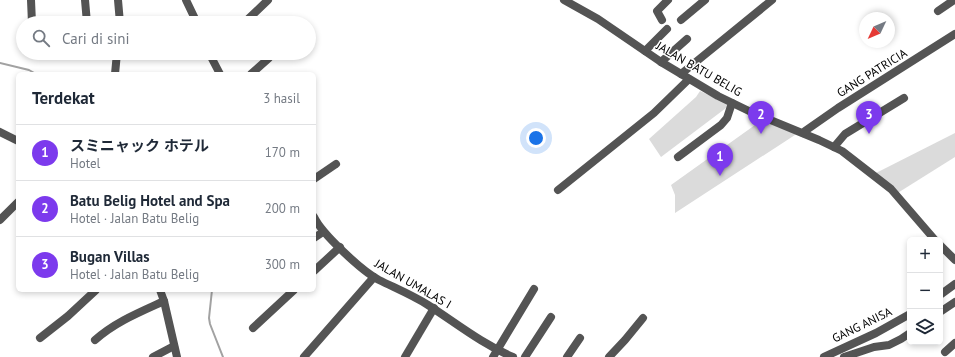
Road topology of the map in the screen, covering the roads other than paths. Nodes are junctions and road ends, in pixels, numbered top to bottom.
1 (31, 0) edge
2 (85, 0) edge
3 (118, 0) edge
4 (186, 0) edge
5 (268, 0) edge
6 (668, 0) edge
7 (705, 0) edge
8 (772, 0) edge
9 (954, 0) edge
10 (569, 1) edge
11 (938, 11) dead end
12 (32, 16) edge
13 (86, 16) edge
14 (119, 16) edge
15 (194, 16) edge
16 (251, 16) edge
17 (662, 20) dead end
18 (681, 20) dead end
19 (667, 29) dead end
20 (955, 34) edge
21 (687, 39) dead end
22 (645, 51) junction
23 (116, 60) edge
24 (213, 60) edge
25 (267, 60) edge
26 (661, 62) junction
27 (115, 72) edge
28 (219, 72) edge
29 (253, 72) edge
30 (681, 74) junction
31 (689, 79) junction
32 (904, 98) dead end
33 (732, 103) junction
34 (0, 132) edge
35 (803, 133) junction
36 (16, 140) edge
37 (834, 147) junction
38 (678, 157) dead end
39 (336, 164) dead end
40 (316, 178) edge
41 (558, 190) dead end
42 (16, 204) edge
43 (0, 220) edge
44 (316, 220) edge
45 (323, 232) junction
46 (316, 237) edge
47 (932, 237) edge
48 (340, 247) junction
49 (943, 248) edge
50 (955, 260) edge
51 (316, 269) edge
52 (374, 277) junction
53 (955, 284) edge
54 (534, 289) dead end
55 (94, 292) edge
56 (161, 292) edge
57 (292, 292) edge
58 (943, 294) edge
59 (164, 301) junction
60 (955, 302) edge
61 (434, 308) junction
62 (943, 310) edge
63 (907, 316) edge
64 (551, 317) dead end
65 (643, 318) dead end
66 (253, 328) dead end
67 (907, 335) edge
68 (40, 338) dead end
69 (580, 338) dead end
70 (95, 340) dead end
71 (955, 343) edge
72 (174, 346) junction
73 (945, 352) dead end
74 (494, 353) edge
75 (153, 357) edge
76 (177, 357) edge
77 (304, 357) edge
78 (405, 357) edge
79 (513, 357) edge
80 (525, 357) edge
81 (567, 357) edge
82 (609, 357) edge
83 (824, 357) edge
84 (844, 357) edge

1 - 12 street
2 - 13 street
3 - 14 street
4 - 15 street
5 - 16 street
6 - 17 street
7 - 18 street
8 - 30 street
9 - 11 street
10 - 22 street, JALAN BATU BELIG
19 - 22 street
20 - 35 street, GANG PATRICIA
21 - 26 street
22 - 26 street, JALAN BATU BELIG
23 - 27 street
24 - 28 street
25 - 29 street
26 - 30 street, JALAN BATU BELIG
30 - 31 street, JALAN BATU BELIG
31 - 33 street, JALAN BATU BELIG
31 - 41 street
32 - 37 street
33 - 35 street, JALAN BATU BELIG
33 - 38 street
34 - 36 street
35 - 37 street, JALAN BATU BELIG
37 - 47 street, JALAN BATU BELIG
39 - 40 street
42 - 43 street
44 - 45 street, JALAN UMALAS I
45 - 46 street
45 - 48 street, JALAN UMALAS I
48 - 51 street
48 - 52 street, JALAN UMALAS I
49 - 50 street
52 - 61 street, JALAN UMALAS I
52 - 77 street
53 - 58 street
54 - 74 street
55 - 68 street
56 - 59 street
57 - 66 street
59 - 70 street
59 - 72 street
60 - 62 street
61 - 74 street, JALAN UMALAS I
61 - 78 street
63 - 83 street, GANG ANISA
64 - 80 street
65 - 82 street
67 - 84 street
69 - 81 street
71 - 73 street
72 - 75 street
72 - 76 street
74 - 79 street, JALAN UMALAS I

